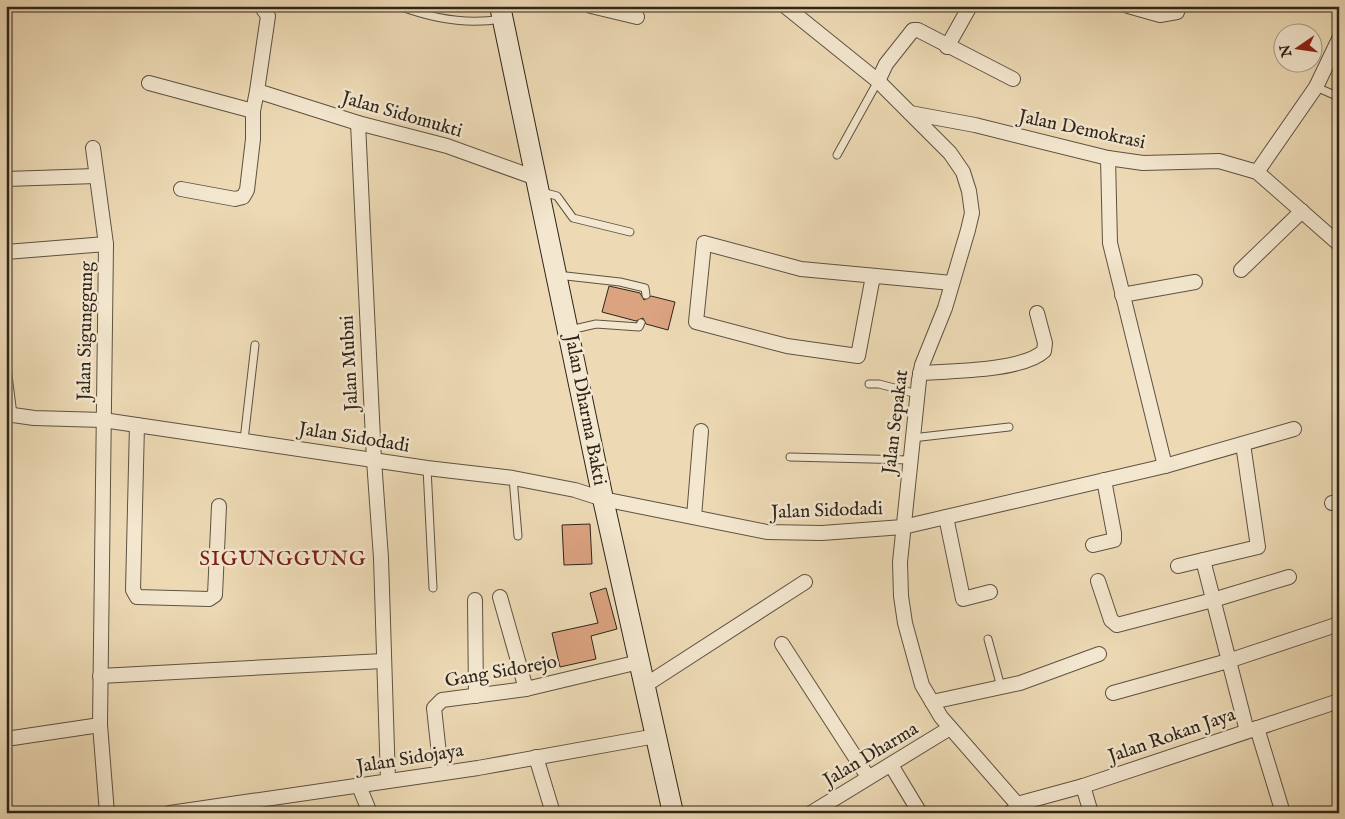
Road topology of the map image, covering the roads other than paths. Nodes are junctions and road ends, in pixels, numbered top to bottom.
1 (261, 6) edge
2 (399, 6) edge
3 (591, 6) edge
4 (786, 6) edge
5 (970, 6) edge
6 (1128, 6) edge
7 (1179, 6) edge
8 (502, 13) edge
9 (637, 17) dead end
10 (1339, 39) edge
11 (947, 46) junction
12 (1013, 79) dead end
13 (878, 81) junction
14 (149, 83) dead end
15 (1316, 86) junction
16 (258, 91) junction
17 (1339, 97) edge
18 (253, 111) junction
19 (910, 112) junction
20 (358, 123) junction
21 (93, 148) dead end
22 (837, 155) dead end
23 (1108, 158) junction
24 (1257, 172) junction
25 (96, 176) junction
26 (6, 179) edge
27 (538, 185) junction
28 (181, 189) dead end
29 (1302, 211) junction
30 (630, 232) dead end
31 (106, 244) junction
32 (1339, 244) edge
33 (6, 252) edge
34 (1241, 270) dead end
35 (557, 275) junction
36 (873, 276) junction
37 (1195, 282) dead end
38 (952, 283) junction
39 (646, 295) dead end
40 (1122, 295) junction
41 (1037, 314) dead end
42 (641, 322) dead end
43 (6, 327) edge
44 (569, 330) junction
45 (255, 344) dead end
46 (920, 373) junction
47 (869, 384) dead end
48 (917, 394) junction
49 (9, 414) edge
50 (103, 420) junction
51 (137, 425) junction
52 (1009, 427) dead end
53 (1294, 429) dead end
54 (701, 431) dead end
55 (912, 438) junction
56 (244, 440) junction
57 (1243, 444) junction
58 (790, 457) dead end
59 (374, 460) junction
60 (910, 460) junction
61 (1164, 466) junction
62 (426, 468) junction
63 (513, 478) junction
64 (1104, 480) junction
65 (603, 499) junction
66 (219, 506) dead end
67 (694, 517) junction
68 (946, 517) junction
69 (903, 527) junction
70 (518, 536) dead end
71 (1093, 545) dead end
72 (1204, 560) junction
73 (1178, 566) dead end
74 (1289, 577) dead end
75 (1098, 581) dead end
76 (805, 582) dead end
77 (433, 588) dead end
78 (990, 592) dead end
79 (500, 597) dead end
80 (475, 600) dead end
81 (1213, 600) junction
82 (1339, 624) edge
83 (988, 640) dead end
84 (782, 644) dead end
85 (1099, 654) dead end
86 (383, 661) junction
87 (1228, 661) junction
88 (639, 662) junction
89 (100, 676) junction
90 (644, 686) junction
91 (1001, 687) junction
92 (526, 689) junction
93 (1113, 693) dead end
94 (476, 696) junction
95 (1339, 701) edge
96 (932, 702) junction
97 (100, 725) junction
98 (950, 728) junction
99 (1252, 729) junction
100 (656, 736) junction
101 (6, 739) edge
102 (536, 757) junction
103 (891, 765) junction
104 (441, 772) junction
105 (868, 777) junction
106 (388, 782) junction
107 (359, 786) junction
108 (1083, 786) junction
109 (1017, 804) junction
110 (211, 810) edge
111 (671, 812) edge
112 (108, 813) edge
113 (170, 813) edge
114 (370, 813) edge
115 (553, 813) edge
116 (811, 813) edge
117 (920, 813) edge
118 (1004, 813) edge
119 (1091, 813) edge
120 (1283, 813) edge

1 - 16 street
2 - 8 lane
3 - 9 street
4 - 13 street, Jalan Sepakat
5 - 11 street
6 - 7 street
8 - 27 main road, Jalan Dharma Bakti
10 - 15 street
11 - 12 street
11 - 13 street
13 - 19 street, Jalan Sepakat
13 - 22 lane
14 - 18 street
15 - 17 lane
15 - 24 street
16 - 18 street
16 - 20 street, Jalan Sidomukti
18 - 28 street
19 - 23 street, Jalan Demokrasi
19 - 38 street, Jalan Sepakat
20 - 27 street, Jalan Sidomukti
20 - 59 street, Jalan Mubni
21 - 25 street, Jalan Sigunggung
23 - 24 street, Jalan Demokrasi
23 - 40 street
24 - 29 street, Jalan Demokrasi
25 - 26 street
25 - 31 street, Jalan Sigunggung
27 - 30 lane
27 - 35 main road, Jalan Dharma Bakti
29 - 32 street, Jalan Demokrasi
29 - 34 street
31 - 33 street, Jalan Sigunggung
31 - 50 street, Jalan Sigunggung
35 - 39 lane
35 - 44 main road, Jalan Dharma Bakti
36 - 36 street
36 - 38 street
37 - 40 street
38 - 46 street, Jalan Sepakat
40 - 61 street
41 - 46 street
42 - 44 lane
43 - 49 lane
44 - 65 main road, Jalan Dharma Bakti
45 - 56 lane
46 - 48 street, Jalan Sepakat
47 - 48 lane
48 - 55 street, Jalan Sepakat
49 - 50 street, Jalan Sidodadi
50 - 51 street, Jalan Sidodadi
50 - 89 street, Jalan Sigunggung
51 - 56 street, Jalan Sidodadi
51 - 66 street
52 - 55 lane
53 - 57 street, Jalan Sidodadi
54 - 67 street
55 - 60 street, Jalan Sepakat
56 - 59 street, Jalan Sidodadi
57 - 61 street, Jalan Sidodadi
57 - 72 street
58 - 60 lane
59 - 62 street, Jalan Sidodadi
59 - 86 street, Jalan Mubni
60 - 69 street, Jalan Sepakat
61 - 64 street, Jalan Sidodadi
62 - 63 street, Jalan Sidodadi
62 - 77 lane
63 - 65 street, Jalan Sidodadi
63 - 70 lane
64 - 68 street, Jalan Sidodadi
64 - 71 street
65 - 67 street, Jalan Sidodadi
65 - 88 main road, Jalan Dharma Bakti
67 - 69 street, Jalan Sidodadi
68 - 69 street, Jalan Sidodadi
68 - 78 street
69 - 96 street, Jalan Sepakat
72 - 73 street
72 - 81 street
74 - 81 street
75 - 81 street
76 - 90 street
79 - 92 street
80 - 94 street
81 - 87 street
82 - 87 street
83 - 91 lane
84 - 105 street
85 - 91 street
86 - 89 street
86 - 106 street, Jalan Mubni
87 - 93 street
87 - 99 street
88 - 90 main road, Jalan Dharma Bakti
88 - 92 street, Gang Sidorejo
89 - 97 street, Jalan Sigunggung
90 - 100 main road, Jalan Dharma Bakti
91 - 96 street
92 - 94 street, Gang Sidorejo
94 - 104 street, Gang Sidorejo
95 - 99 street, Jalan Rokan Jaya
96 - 98 street, Jalan Sepakat
97 - 101 street
97 - 112 street, Jalan Sigunggung
98 - 103 street, Jalan Dharma
98 - 109 street, Jalan Sepakat
99 - 108 street, Jalan Rokan Jaya
99 - 120 street
100 - 102 street, Jalan Sidojaya
100 - 111 main road, Jalan Dharma Bakti
102 - 104 street, Jalan Sidojaya
102 - 115 street
103 - 105 street, Jalan Dharma
103 - 117 street
104 - 106 street, Jalan Sidojaya
105 - 116 street, Jalan Dharma
106 - 107 street, Jalan Sidojaya
107 - 110 street, Jalan Sidojaya
107 - 114 street
108 - 109 street, Jalan Rokan Jaya
108 - 119 street
109 - 118 lane
110 - 113 street, Jalan Sidojaya

